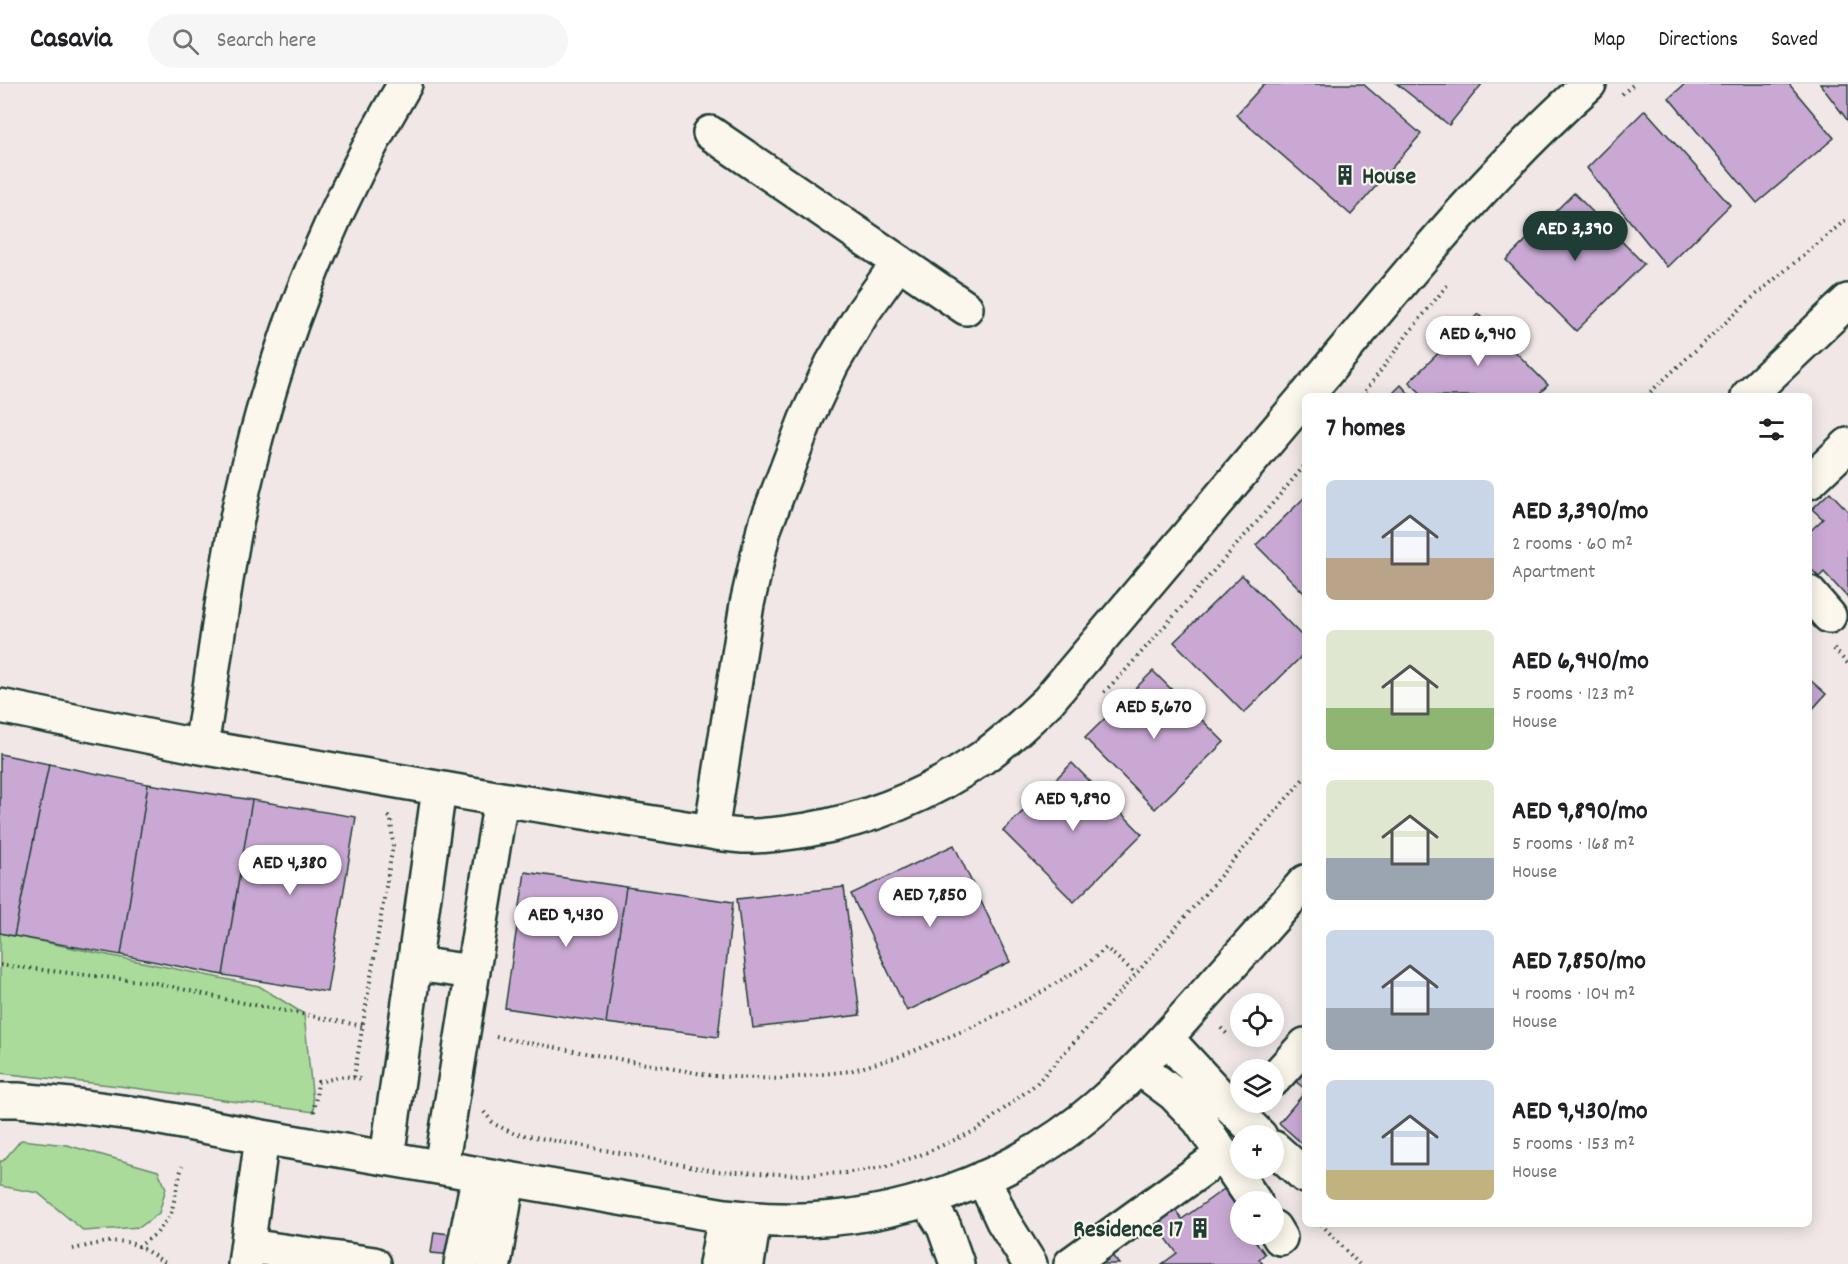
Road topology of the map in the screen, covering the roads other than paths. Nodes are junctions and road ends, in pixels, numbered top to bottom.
1 (405, 84) edge
2 (1603, 92) edge
3 (710, 133) dead end
4 (899, 262) junction
5 (1848, 301) edge
6 (966, 308) dead end
7 (1308, 393) edge
8 (1751, 393) edge
9 (1302, 401) edge
10 (1848, 445) edge
11 (1812, 479) edge
12 (0, 706) edge
13 (201, 747) junction
14 (439, 789) junction
15 (501, 799) junction
16 (711, 832) junction
17 (1302, 885) edge
18 (415, 964) junction
19 (473, 972) junction
20 (1167, 1039) junction
21 (1302, 1048) edge
22 (1139, 1068) junction
23 (1284, 1068) edge
24 (0, 1100) edge
25 (1250, 1118) edge
26 (262, 1137) junction
27 (1223, 1154) junction
28 (1284, 1157) edge
29 (387, 1158) junction
30 (441, 1167) junction
31 (1302, 1173) edge
32 (494, 1177) junction
33 (983, 1178) junction
34 (1248, 1191) edge
35 (926, 1199) junction
36 (739, 1218) junction
37 (246, 1255) edge
38 (374, 1264) edge
39 (461, 1264) edge
40 (494, 1264) edge
41 (716, 1264) edge
42 (747, 1264) edge
43 (957, 1264) edge
44 (1030, 1264) edge
45 (1071, 1264) edge

1 - 13 street
2 - 7 street
3 - 4 street
4 - 6 street
4 - 16 street
5 - 8 street
9 - 16 street
10 - 11 street
12 - 13 street
13 - 14 street
14 - 15 street
14 - 18 street
15 - 16 street
15 - 19 street
17 - 20 street
18 - 19 street
18 - 29 street
19 - 30 street
20 - 22 street
20 - 25 street
21 - 23 street
22 - 27 street
22 - 33 street
24 - 26 street
26 - 29 street
26 - 37 street
27 - 34 street
27 - 45 street
28 - 31 street
29 - 30 street
30 - 32 street
32 - 36 street
32 - 39 street
32 - 40 street
33 - 35 street
33 - 44 street
35 - 36 street
35 - 43 street
36 - 41 street
36 - 42 street
37 - 38 street

